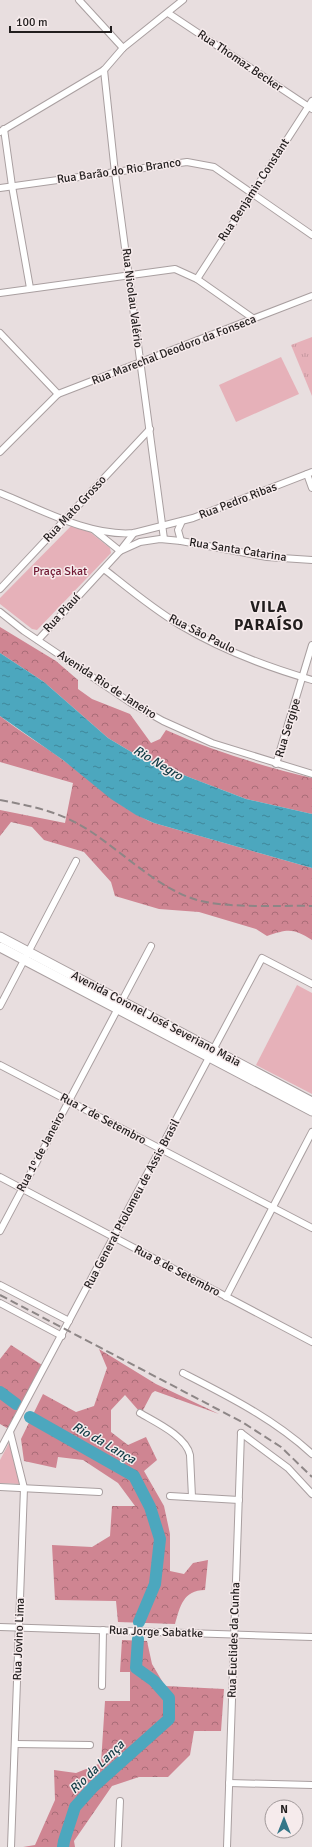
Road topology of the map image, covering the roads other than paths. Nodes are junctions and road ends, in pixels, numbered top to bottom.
1 (79, 0) edge
2 (184, 0) edge
3 (168, 12) junction
4 (123, 48) junction
5 (104, 70) junction
6 (311, 106) edge
7 (2, 131) edge
8 (115, 173) junction
9 (12, 186) junction
10 (0, 188) edge
11 (252, 193) junction
12 (312, 235) edge
13 (130, 274) junction
14 (198, 278) junction
15 (30, 288) junction
16 (0, 293) edge
17 (312, 296) edge
18 (254, 319) junction
19 (0, 333) edge
20 (141, 362) junction
21 (58, 394) junction
22 (150, 430) junction
23 (0, 452) edge
24 (309, 473) edge
25 (312, 488) edge
26 (0, 493) edge
27 (66, 519) junction
28 (182, 521) junction
29 (162, 524) junction
30 (93, 529) junction
31 (134, 533) junction
32 (164, 539) junction
33 (181, 541) junction
34 (120, 551) junction
35 (312, 560) edge
36 (104, 568) junction
37 (0, 589) edge
38 (0, 612) edge
39 (38, 640) junction
40 (312, 645) edge
41 (303, 677) junction
42 (312, 680) edge
43 (276, 764) junction
44 (312, 774) edge
45 (76, 861) dead end
46 (0, 937) edge
47 (150, 946) dead end
48 (0, 947) edge
49 (26, 956) junction
50 (312, 984) edge
51 (119, 1005) junction
52 (0, 1006) edge
53 (212, 1054) junction
54 (0, 1065) edge
55 (69, 1101) junction
56 (312, 1102) edge
57 (312, 1111) edge
58 (312, 1132) edge
59 (161, 1149) junction
60 (0, 1177) edge
61 (21, 1189) junction
62 (273, 1208) junction
63 (312, 1228) edge
64 (0, 1231) edge
65 (114, 1238) junction
66 (0, 1285) edge
67 (226, 1297) junction
68 (0, 1303) edge
69 (69, 1322) junction
70 (62, 1336) junction
71 (312, 1342) edge
72 (183, 1373) dead end
73 (140, 1413) dead end
74 (10, 1432) junction
75 (0, 1450) edge
76 (312, 1454) edge
77 (0, 1487) edge
78 (24, 1488) junction
79 (99, 1492) dead end
80 (312, 1494) edge
81 (170, 1496) dead end
82 (192, 1497) junction
83 (239, 1500) junction
84 (0, 1627) edge
85 (19, 1628) junction
86 (104, 1630) junction
87 (234, 1634) junction
88 (312, 1637) edge
89 (102, 1686) dead end
90 (15, 1744) junction
91 (90, 1745) dead end
92 (229, 1783) junction
93 (312, 1785) edge
94 (120, 1801) dead end
95 (11, 1847) edge
96 (118, 1847) edge
97 (227, 1847) edge

1 - 4 street
2 - 3 street
3 - 4 street
3 - 6 street, Rua Thomaz Becker
4 - 5 street
5 - 7 street
5 - 8 street, Rua Nicolau Valério
6 - 11 street, Rua Benjamin Constant
7 - 9 street
8 - 9 street, Rua Barão do Rio Branco
8 - 11 street, Rua Barão do Rio Branco
8 - 13 street, Rua Nicolau Valério
9 - 10 street, Rua Barão do Rio Branco
9 - 15 street
11 - 12 street, Rua Barão do Rio Branco
11 - 14 street, Rua Benjamin Constant
13 - 14 street
13 - 15 street
13 - 20 street, Rua Nicolau Valério
14 - 18 street
15 - 16 street
17 - 18 street, Rua Marechal Deodoro da Fonseca
18 - 20 street, Rua Marechal Deodoro da Fonseca
19 - 21 street
20 - 21 street, Rua Marechal Deodoro da Fonseca
20 - 22 street, Rua Nicolau Valério
21 - 23 street
22 - 27 street, Rua Mato Grosso
22 - 29 street, Rua Nicolau Valério
24 - 25 street
24 - 28 street, Rua Pedro Ribas
26 - 27 street
27 - 30 street
27 - 37 street, Rua Mato Grosso
28 - 29 street, Rua Pedro Ribas
28 - 33 street
29 - 31 street
29 - 32 street
30 - 31 street
30 - 34 street
31 - 34 street, Rua Piauí
32 - 33 street, Rua Santa Catarina
32 - 34 street, Rua Santa Catarina
33 - 35 street, Rua Santa Catarina
34 - 36 street, Rua Piauí
36 - 39 street, Rua Piauí
36 - 41 street, Rua São Paulo
38 - 39 street, Avenida Rio de Janeiro
39 - 43 street, Avenida Rio de Janeiro
40 - 41 street, Rua Sergipe
41 - 42 street, Rua São Paulo
41 - 43 street, Rua Sergipe
43 - 44 street, Avenida Rio de Janeiro
45 - 49 street
46 - 49 main road, Avenida Coronel José Severiano Maia
47 - 51 street, Rua 1º de Janeiro
48 - 49 main road, Avenida Coronel José Severiano Maia
49 - 51 main road, Avenida Coronel José Severiano Maia
49 - 52 street
50 - 53 street, Rua General Ptolomeu de Assis Brasil
51 - 53 main road, Avenida Coronel José Severiano Maia
51 - 55 street, Rua 1º de Janeiro
53 - 56 main road, Avenida Coronel José Severiano Maia
53 - 57 main road, Avenida Coronel José Severiano Maia
53 - 59 street, Rua General Ptolomeu de Assis Brasil
54 - 55 street, Rua 7 de Setembro
55 - 59 street, Rua 7 de Setembro
55 - 61 street, Rua 1º de Janeiro
58 - 62 street
59 - 62 street, Rua 7 de Setembro
59 - 65 street, Rua General Ptolomeu de Assis Brasil
60 - 61 street, Rua 8 de Setembro
61 - 64 street, Rua 1º de Janeiro
61 - 65 street, Rua 8 de Setembro
62 - 63 street, Rua 7 de Setembro
62 - 67 street
65 - 67 street, Rua 8 de Setembro
65 - 69 street, Rua General Ptolomeu de Assis Brasil
66 - 69 street
67 - 71 street, Rua 8 de Setembro
68 - 70 street
69 - 70 street, Rua General Ptolomeu de Assis Brasil
70 - 74 street, Rua General Ptolomeu de Assis Brasil
72 - 76 street
73 - 82 street
74 - 75 street, Rua General Ptolomeu de Assis Brasil
74 - 78 street, Rua Jovino Lima
77 - 78 street
78 - 79 street
78 - 85 street, Rua Jovino Lima
80 - 83 street, Rua Euclides da Cunha
81 - 82 street
82 - 83 street
83 - 87 street, Rua Euclides da Cunha
84 - 85 street, Rua Jorge Sabatke
85 - 86 street, Rua Jorge Sabatke
85 - 90 street, Rua Jovino Lima
86 - 87 street, Rua Jorge Sabatke
86 - 89 street
87 - 88 street, Rua Jorge Sabatke
87 - 92 street, Rua Euclides da Cunha
90 - 91 street
90 - 95 street, Rua Jovino Lima
92 - 93 street
92 - 97 street, Rua Euclides da Cunha
94 - 96 street

